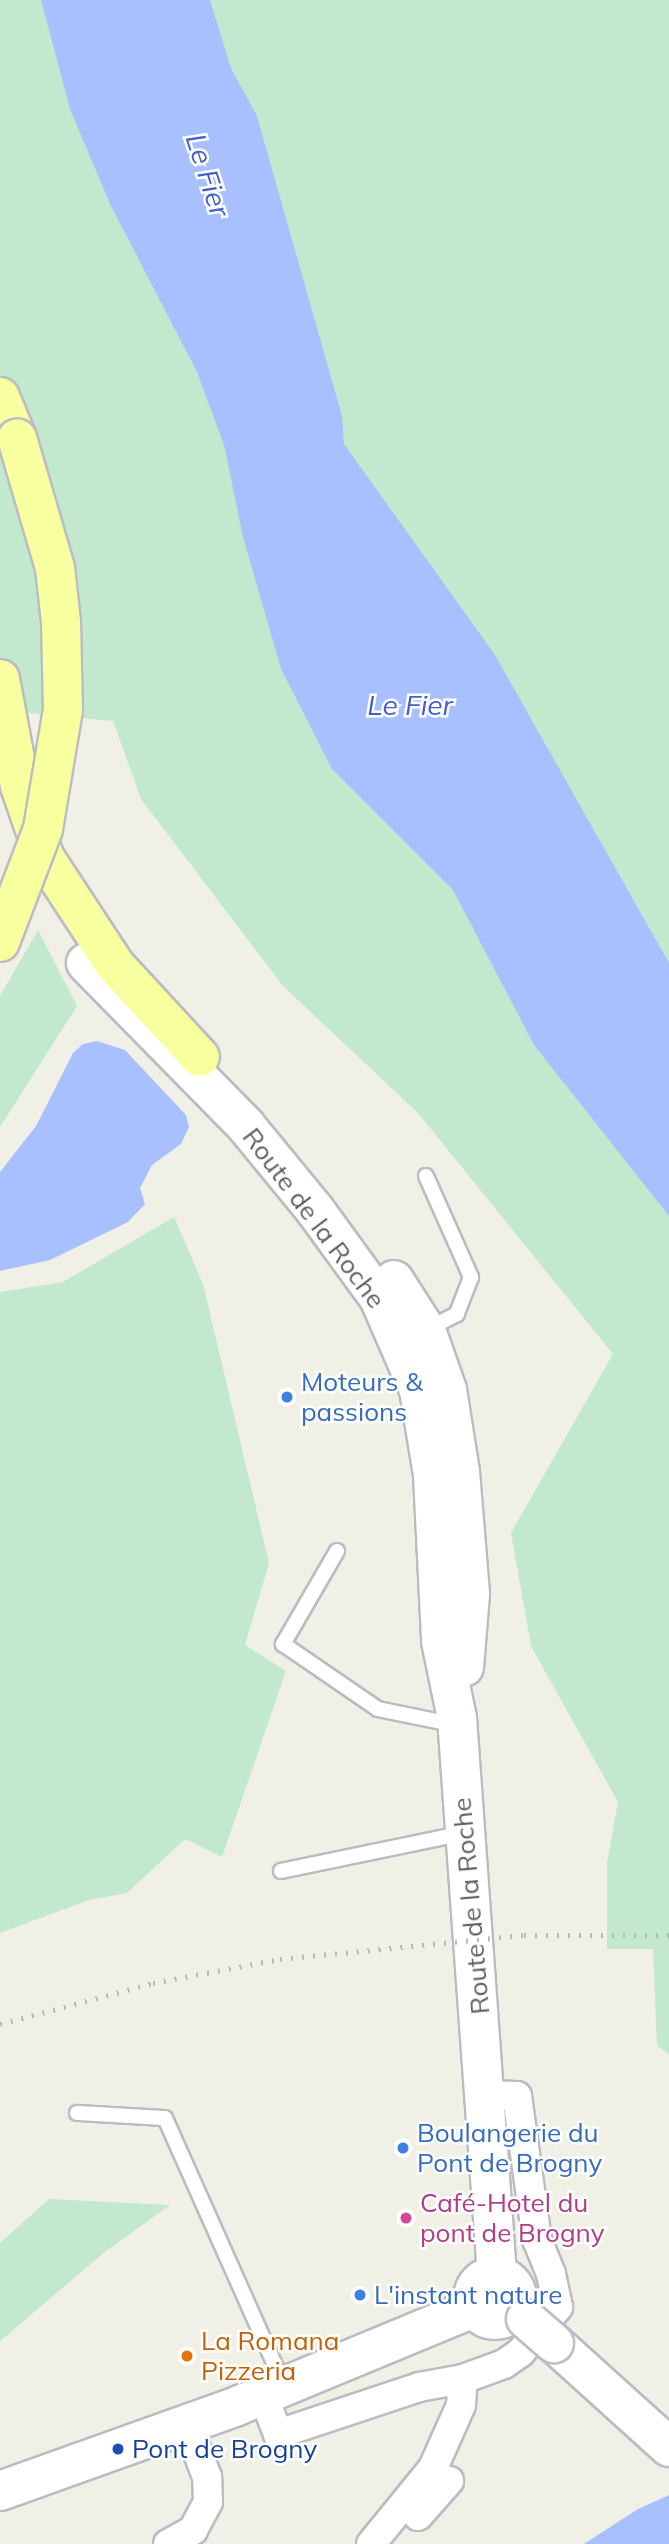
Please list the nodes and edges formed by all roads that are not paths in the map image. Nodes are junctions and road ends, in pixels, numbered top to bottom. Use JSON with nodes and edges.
{"nodes":[{"id":1,"x":0,"y":397,"type":"edge"},
{"id":2,"x":0,"y":679,"type":"edge"},
{"id":3,"x":0,"y":793,"type":"edge"},
{"id":4,"x":0,"y":942,"type":"edge"},
{"id":5,"x":86,"y":963,"type":"joint"},
{"id":6,"x":200,"y":1057,"type":"joint"},
{"id":7,"x":426,"y":1176,"type":"dead end"},
{"id":8,"x":414,"y":1336,"type":"junction"},
{"id":9,"x":337,"y":1551,"type":"dead end"},
{"id":10,"x":457,"y":1722,"type":"junction"},
{"id":11,"x":466,"y":1833,"type":"junction"},
{"id":12,"x":281,"y":1871,"type":"dead end"},
{"id":13,"x":486,"y":2095,"type":"junction"},
{"id":14,"x":77,"y":2113,"type":"dead end"},
{"id":15,"x":497,"y":2275,"type":"junction"},
{"id":16,"x":474,"y":2308,"type":"junction"},
{"id":17,"x":520,"y":2315,"type":"junction"},
{"id":18,"x":463,"y":2379,"type":"junction"},
{"id":19,"x":274,"y":2391,"type":"junction"},
{"id":20,"x":187,"y":2424,"type":"junction"},
{"id":21,"x":669,"y":2447,"type":"edge"},
{"id":22,"x":449,"y":2480,"type":"dead end"},
{"id":23,"x":0,"y":2491,"type":"edge"},
{"id":24,"x":168,"y":2544,"type":"edge"},
{"id":25,"x":371,"y":2544,"type":"edge"},
{"id":26,"x":393,"y":2544,"type":"edge"}],
"edges":[{"from":1,"to":4,"type":"highway","bridge":true},
{"from":2,"to":6,"type":"highway"},
{"from":3,"to":5,"type":"highway","name":"Route de la Roche"},
{"from":5,"to":8,"type":"main road","name":"Route de la Roche"},
{"from":6,"to":8,"type":"main road"},
{"from":7,"to":8,"type":"lane"},
{"from":8,"to":10,"type":"main road","name":"Route de la Roche"},
{"from":9,"to":10,"type":"lane"},
{"from":10,"to":11,"type":"main road","name":"Route de la Roche"},
{"from":11,"to":12,"type":"lane"},
{"from":11,"to":13,"type":"main road","name":"Route de la Roche"},
{"from":13,"to":15,"type":"main road","name":"Route de la Roche"},
{"from":13,"to":18,"type":"street"},
{"from":14,"to":19,"type":"lane"},
{"from":15,"to":16,"type":"main road"},
{"from":15,"to":17,"type":"main road"},
{"from":16,"to":17,"type":"main road"},
{"from":16,"to":19,"type":"main road"},
{"from":17,"to":21,"type":"main road","bridge":true},
{"from":18,"to":19,"type":"street"},
{"from":18,"to":25,"type":"street"},
{"from":19,"to":20,"type":"main road"},
{"from":20,"to":23,"type":"main road"},
{"from":20,"to":24,"type":"street"},
{"from":22,"to":26,"type":"street"}]}
